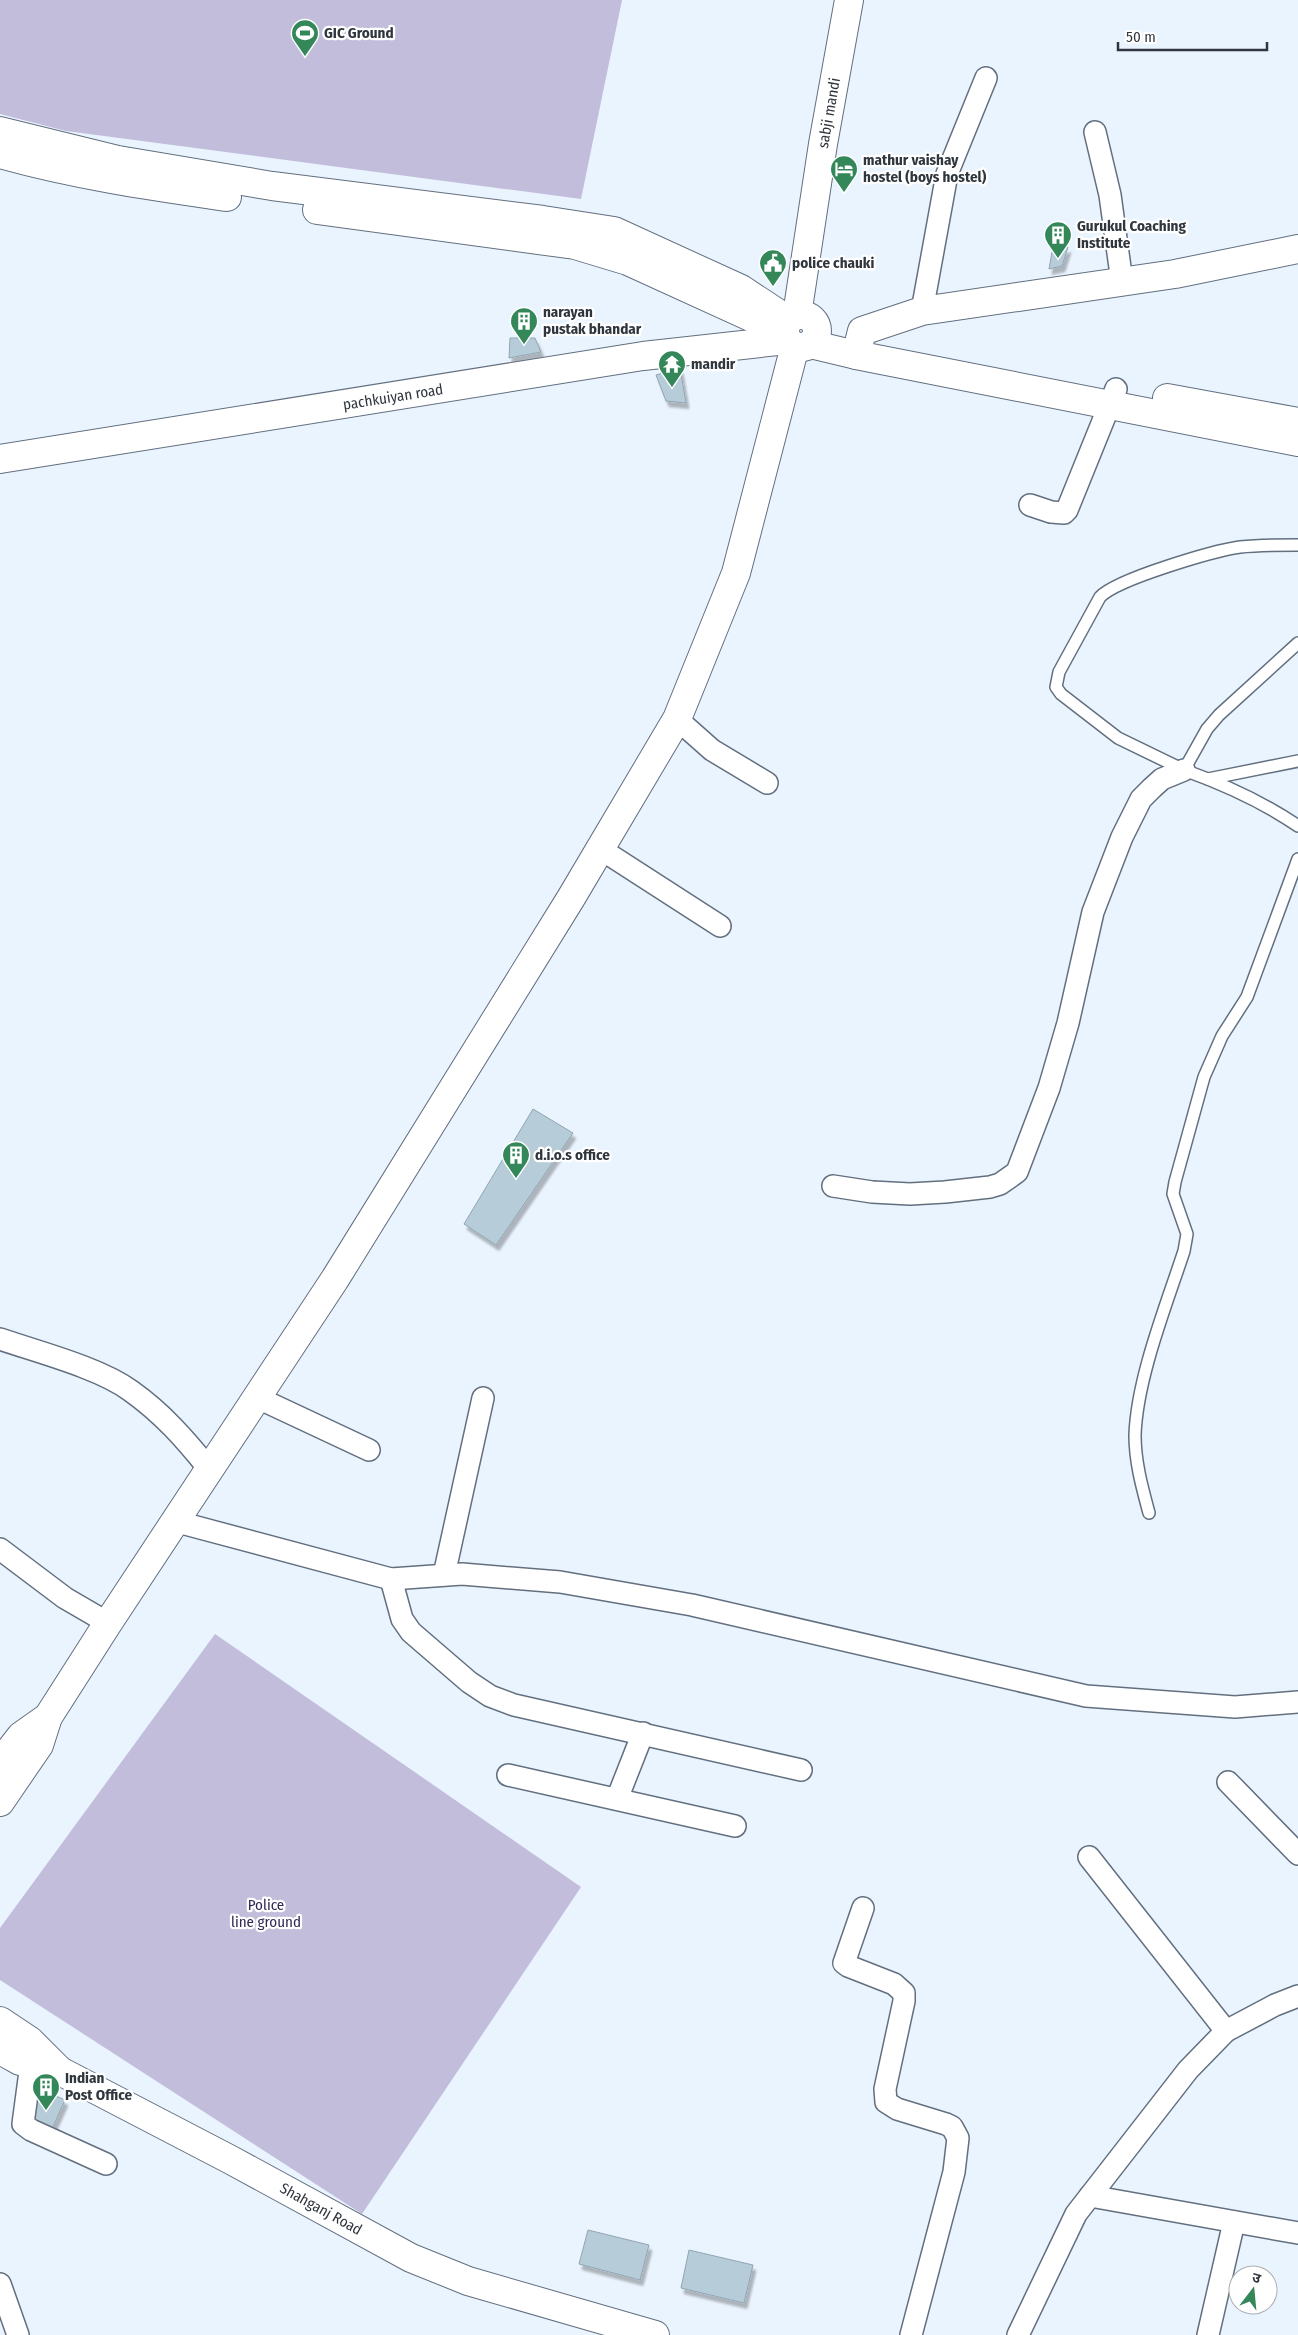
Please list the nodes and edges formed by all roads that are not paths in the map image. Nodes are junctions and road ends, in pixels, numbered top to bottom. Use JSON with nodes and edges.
{"nodes":[{"id":1,"x":849,"y":0,"type":"edge"},
{"id":2,"x":986,"y":78,"type":"dead end"},
{"id":3,"x":0,"y":131,"type":"edge"},
{"id":4,"x":1095,"y":132,"type":"dead end"},
{"id":5,"x":0,"y":154,"type":"edge"},
{"id":6,"x":84,"y":162,"type":"junction"},
{"id":7,"x":1298,"y":248,"type":"edge"},
{"id":8,"x":1122,"y":282,"type":"junction"},
{"id":9,"x":922,"y":311,"type":"junction"},
{"id":10,"x":797,"y":334,"type":"junction"},
{"id":11,"x":857,"y":348,"type":"junction"},
{"id":12,"x":1113,"y":398,"type":"junction"},
{"id":13,"x":1298,"y":422,"type":"edge"},
{"id":14,"x":1298,"y":442,"type":"edge"},
{"id":15,"x":0,"y":458,"type":"edge"},
{"id":16,"x":1030,"y":505,"type":"dead end"},
{"id":17,"x":1298,"y":546,"type":"edge"},
{"id":18,"x":1298,"y":643,"type":"edge"},
{"id":19,"x":677,"y":719,"type":"junction"},
{"id":20,"x":1298,"y":761,"type":"edge"},
{"id":21,"x":1184,"y":770,"type":"junction"},
{"id":22,"x":1208,"y":779,"type":"junction"},
{"id":23,"x":767,"y":783,"type":"dead end"},
{"id":24,"x":1298,"y":826,"type":"edge"},
{"id":25,"x":600,"y":848,"type":"junction"},
{"id":26,"x":1298,"y":859,"type":"edge"},
{"id":27,"x":720,"y":926,"type":"dead end"},
{"id":28,"x":833,"y":1186,"type":"dead end"},
{"id":29,"x":0,"y":1339,"type":"edge"},
{"id":30,"x":256,"y":1397,"type":"junction"},
{"id":31,"x":483,"y":1398,"type":"dead end"},
{"id":32,"x":369,"y":1450,"type":"dead end"},
{"id":33,"x":209,"y":1469,"type":"junction"},
{"id":34,"x":1149,"y":1513,"type":"dead end"},
{"id":35,"x":174,"y":1521,"type":"junction"},
{"id":36,"x":0,"y":1549,"type":"edge"},
{"id":37,"x":444,"y":1575,"type":"junction"},
{"id":38,"x":391,"y":1579,"type":"junction"},
{"id":39,"x":108,"y":1623,"type":"junction"},
{"id":40,"x":1298,"y":1702,"type":"edge"},
{"id":41,"x":48,"y":1717,"type":"junction"},
{"id":42,"x":643,"y":1733,"type":"junction"},
{"id":43,"x":0,"y":1763,"type":"edge"},
{"id":44,"x":801,"y":1770,"type":"dead end"},
{"id":45,"x":508,"y":1775,"type":"dead end"},
{"id":46,"x":1228,"y":1782,"type":"dead end"},
{"id":47,"x":617,"y":1799,"type":"junction"},
{"id":48,"x":0,"y":1802,"type":"edge"},
{"id":49,"x":735,"y":1826,"type":"dead end"},
{"id":50,"x":1298,"y":1854,"type":"edge"},
{"id":51,"x":1089,"y":1857,"type":"dead end"},
{"id":52,"x":863,"y":1908,"type":"dead end"},
{"id":53,"x":1298,"y":1996,"type":"edge"},
{"id":54,"x":0,"y":2021,"type":"edge"},
{"id":55,"x":1226,"y":2031,"type":"junction"},
{"id":56,"x":0,"y":2050,"type":"edge"},
{"id":57,"x":31,"y":2064,"type":"junction"},
{"id":58,"x":60,"y":2071,"type":"junction"},
{"id":59,"x":106,"y":2164,"type":"dead end"},
{"id":60,"x":1090,"y":2196,"type":"junction"},
{"id":61,"x":1234,"y":2222,"type":"junction"},
{"id":62,"x":1298,"y":2233,"type":"edge"},
{"id":63,"x":0,"y":2284,"type":"edge"},
{"id":64,"x":11,"y":2330,"type":"edge"},
{"id":65,"x":655,"y":2335,"type":"edge"},
{"id":66,"x":911,"y":2335,"type":"edge"},
{"id":67,"x":1018,"y":2335,"type":"edge"},
{"id":68,"x":1208,"y":2335,"type":"edge"}],
"edges":[{"from":1,"to":10,"type":"main road","name":"sabji mandi"},
{"from":2,"to":9,"type":"street"},
{"from":3,"to":6,"type":"main road"},
{"from":4,"to":8,"type":"street"},
{"from":5,"to":6,"type":"main road"},
{"from":6,"to":10,"type":"main road"},
{"from":7,"to":8,"type":"main road"},
{"from":8,"to":9,"type":"main road"},
{"from":9,"to":11,"type":"main road"},
{"from":10,"to":11,"type":"main road"},
{"from":10,"to":15,"type":"main road","name":"pachkuiyan road"},
{"from":10,"to":19,"type":"main road","name":"sabji mandi"},
{"from":11,"to":12,"type":"main road"},
{"from":12,"to":13,"type":"main road"},
{"from":12,"to":14,"type":"main road"},
{"from":12,"to":16,"type":"street"},
{"from":17,"to":21,"type":"lane"},
{"from":18,"to":21,"type":"lane"},
{"from":19,"to":23,"type":"street"},
{"from":19,"to":25,"type":"main road","name":"sabji mandi"},
{"from":20,"to":22,"type":"lane"},
{"from":21,"to":22,"type":"lane"},
{"from":21,"to":28,"type":"street"},
{"from":22,"to":24,"type":"lane"},
{"from":25,"to":27,"type":"street"},
{"from":25,"to":30,"type":"main road","name":"sabji mandi"},
{"from":26,"to":34,"type":"lane"},
{"from":29,"to":33,"type":"street"},
{"from":30,"to":32,"type":"street"},
{"from":30,"to":33,"type":"main road","name":"sabji mandi"},
{"from":31,"to":37,"type":"street"},
{"from":33,"to":35,"type":"main road","name":"sabji mandi"},
{"from":35,"to":38,"type":"street"},
{"from":35,"to":39,"type":"main road","name":"sabji mandi"},
{"from":36,"to":39,"type":"street"},
{"from":37,"to":38,"type":"street"},
{"from":37,"to":40,"type":"street"},
{"from":38,"to":42,"type":"street"},
{"from":39,"to":41,"type":"main road","name":"sabji mandi"},
{"from":41,"to":43,"type":"main road"},
{"from":41,"to":48,"type":"main road"},
{"from":42,"to":44,"type":"street"},
{"from":42,"to":47,"type":"street"},
{"from":45,"to":47,"type":"street"},
{"from":46,"to":50,"type":"street"},
{"from":47,"to":49,"type":"street"},
{"from":51,"to":55,"type":"street"},
{"from":52,"to":66,"type":"street"},
{"from":53,"to":55,"type":"street"},
{"from":54,"to":58,"type":"main road"},
{"from":55,"to":60,"type":"street"},
{"from":56,"to":57,"type":"main road","name":"Shahganj Road"},
{"from":57,"to":58,"type":"main road","name":"Shahganj Road"},
{"from":57,"to":59,"type":"street"},
{"from":58,"to":65,"type":"main road","name":"Shahganj Road"},
{"from":60,"to":61,"type":"street"},
{"from":60,"to":67,"type":"street"},
{"from":61,"to":62,"type":"street"},
{"from":61,"to":68,"type":"street"},
{"from":63,"to":64,"type":"street"}]}
